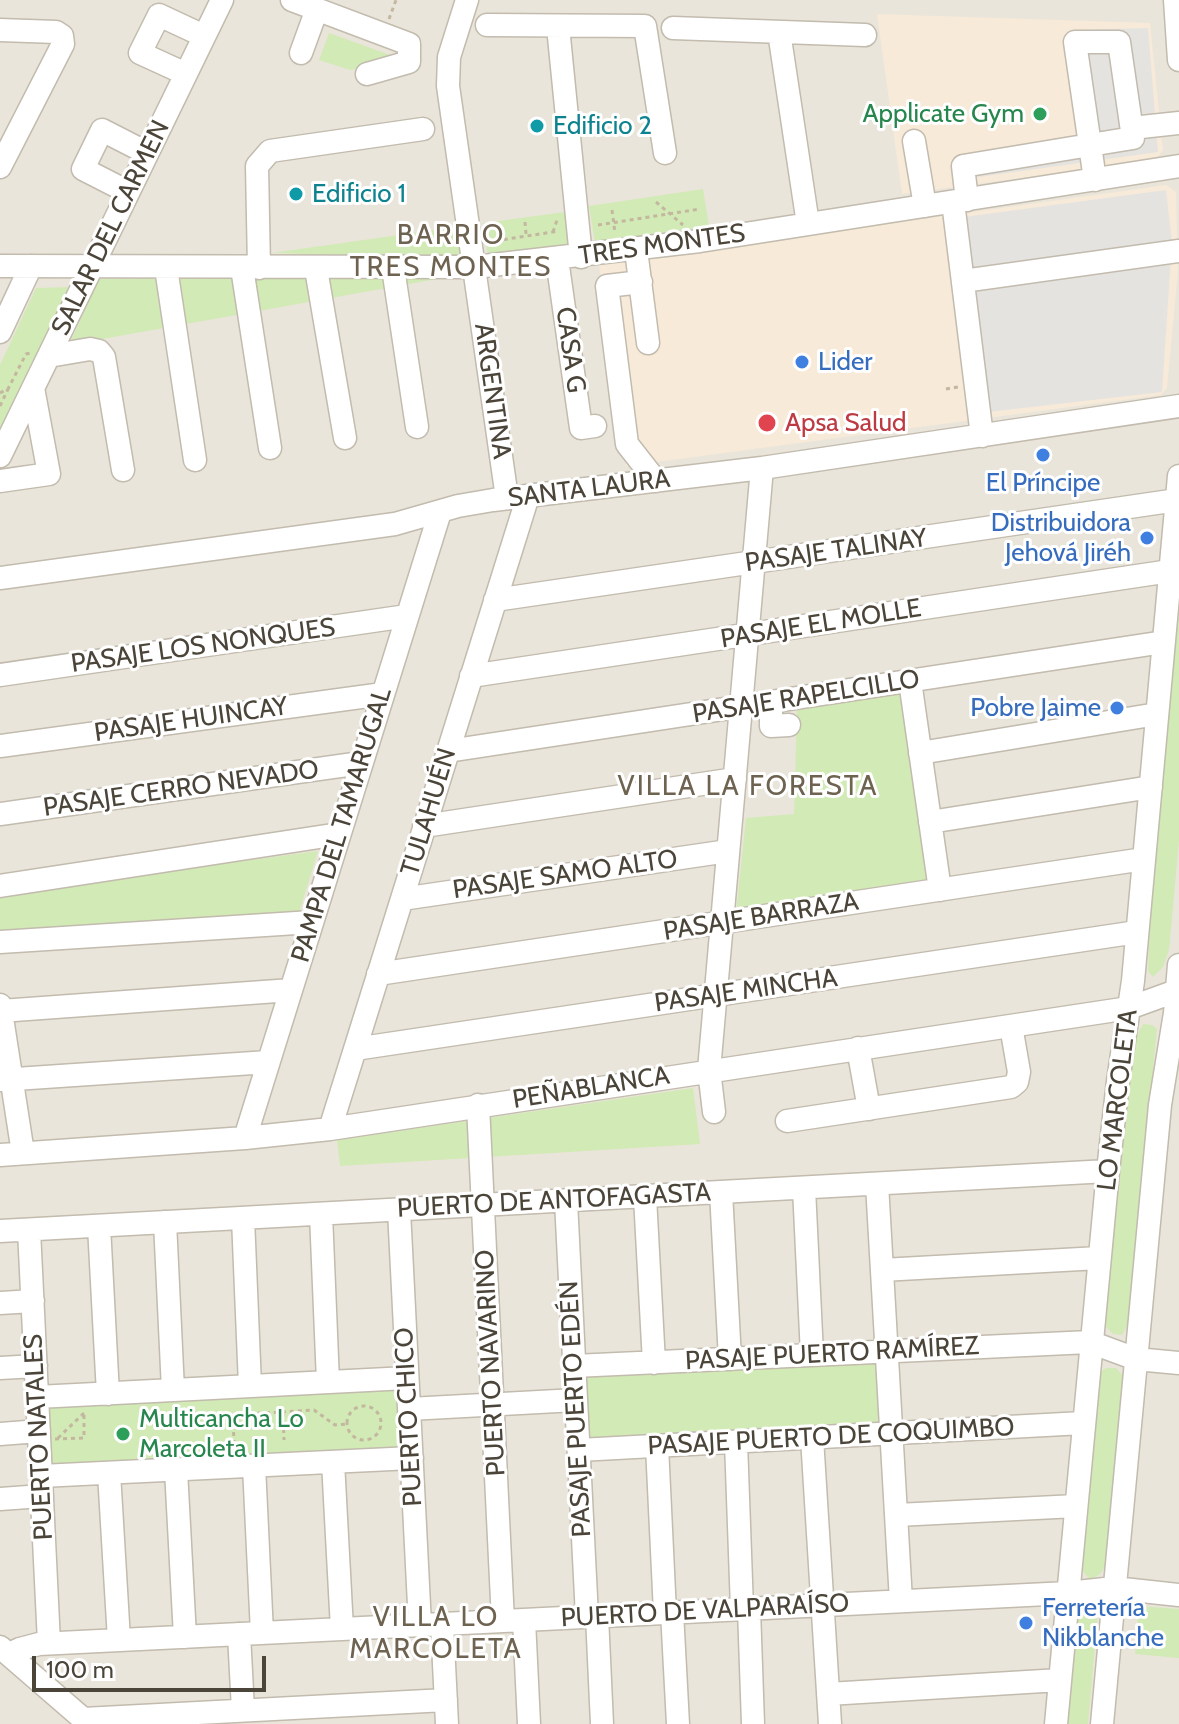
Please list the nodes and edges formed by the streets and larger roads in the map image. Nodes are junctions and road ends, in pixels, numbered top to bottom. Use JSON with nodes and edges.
{"nodes":[{"id":1,"x":222,"y":0,"type":"edge"},
{"id":2,"x":292,"y":0,"type":"edge"},
{"id":3,"x":467,"y":0,"type":"edge"},
{"id":4,"x":1175,"y":0,"type":"edge"},
{"id":5,"x":317,"y":9,"type":"junction"},
{"id":6,"x":487,"y":25,"type":"dead end"},
{"id":7,"x":558,"y":27,"type":"junction"},
{"id":8,"x":673,"y":28,"type":"dead end"},
{"id":9,"x":0,"y":30,"type":"edge"},
{"id":10,"x":779,"y":32,"type":"junction"},
{"id":11,"x":865,"y":35,"type":"dead end"},
{"id":12,"x":204,"y":36,"type":"junction"},
{"id":13,"x":301,"y":53,"type":"dead end"},
{"id":14,"x":1179,"y":60,"type":"edge"},
{"id":15,"x":186,"y":74,"type":"junction"},
{"id":16,"x":367,"y":74,"type":"dead end"},
{"id":17,"x":1179,"y":123,"type":"edge"},
{"id":18,"x":1132,"y":128,"type":"junction"},
{"id":19,"x":423,"y":129,"type":"dead end"},
{"id":20,"x":914,"y":141,"type":"dead end"},
{"id":21,"x":1090,"y":145,"type":"junction"},
{"id":22,"x":147,"y":153,"type":"junction"},
{"id":23,"x":665,"y":153,"type":"dead end"},
{"id":24,"x":1179,"y":166,"type":"edge"},
{"id":25,"x":0,"y":167,"type":"edge"},
{"id":26,"x":1095,"y":180,"type":"junction"},
{"id":27,"x":128,"y":192,"type":"junction"},
{"id":28,"x":960,"y":201,"type":"junction"},
{"id":29,"x":925,"y":206,"type":"junction"},
{"id":30,"x":808,"y":224,"type":"junction"},
{"id":31,"x":636,"y":250,"type":"junction"},
{"id":32,"x":1179,"y":251,"type":"edge"},
{"id":33,"x":581,"y":257,"type":"junction"},
{"id":34,"x":557,"y":259,"type":"junction"},
{"id":35,"x":93,"y":265,"type":"junction"},
{"id":36,"x":0,"y":266,"type":"edge"},
{"id":37,"x":31,"y":266,"type":"junction"},
{"id":38,"x":475,"y":267,"type":"junction"},
{"id":39,"x":166,"y":268,"type":"junction"},
{"id":40,"x":251,"y":268,"type":"junction"},
{"id":41,"x":393,"y":268,"type":"junction"},
{"id":42,"x":316,"y":269,"type":"junction"},
{"id":43,"x":963,"y":281,"type":"junction"},
{"id":44,"x":641,"y":282,"type":"junction"},
{"id":45,"x":0,"y":332,"type":"edge"},
{"id":46,"x":648,"y":343,"type":"dead end"},
{"id":47,"x":49,"y":356,"type":"junction"},
{"id":48,"x":33,"y":388,"type":"junction"},
{"id":49,"x":1179,"y":406,"type":"edge"},
{"id":50,"x":595,"y":426,"type":"dead end"},
{"id":51,"x":417,"y":427,"type":"dead end"},
{"id":52,"x":982,"y":436,"type":"junction"},
{"id":53,"x":345,"y":438,"type":"dead end"},
{"id":54,"x":270,"y":448,"type":"dead end"},
{"id":55,"x":0,"y":456,"type":"edge"},
{"id":56,"x":195,"y":460,"type":"dead end"},
{"id":57,"x":762,"y":468,"type":"junction"},
{"id":58,"x":123,"y":470,"type":"dead end"},
{"id":59,"x":1179,"y":476,"type":"edge"},
{"id":60,"x":0,"y":481,"type":"edge"},
{"id":61,"x":656,"y":481,"type":"junction"},
{"id":62,"x":518,"y":497,"type":"junction"},
{"id":63,"x":1177,"y":500,"type":"junction"},
{"id":64,"x":440,"y":512,"type":"junction"},
{"id":65,"x":754,"y":563,"type":"junction"},
{"id":66,"x":1170,"y":571,"type":"junction"},
{"id":67,"x":0,"y":578,"type":"edge"},
{"id":68,"x":495,"y":600,"type":"junction"},
{"id":69,"x":407,"y":616,"type":"junction"},
{"id":70,"x":748,"y":635,"type":"junction"},
{"id":71,"x":1164,"y":642,"type":"junction"},
{"id":72,"x":0,"y":675,"type":"edge"},
{"id":73,"x":471,"y":676,"type":"junction"},
{"id":74,"x":910,"y":681,"type":"junction"},
{"id":75,"x":383,"y":694,"type":"junction"},
{"id":76,"x":771,"y":702,"type":"junction"},
{"id":77,"x":741,"y":707,"type":"junction"},
{"id":78,"x":1157,"y":714,"type":"junction"},
{"id":79,"x":789,"y":725,"type":"dead end"},
{"id":80,"x":0,"y":746,"type":"edge"},
{"id":81,"x":448,"y":751,"type":"junction"},
{"id":82,"x":920,"y":753,"type":"junction"},
{"id":83,"x":361,"y":763,"type":"junction"},
{"id":84,"x":735,"y":779,"type":"junction"},
{"id":85,"x":1151,"y":787,"type":"junction"},
{"id":86,"x":0,"y":814,"type":"edge"},
{"id":87,"x":930,"y":822,"type":"junction"},
{"id":88,"x":424,"y":826,"type":"junction"},
{"id":89,"x":339,"y":834,"type":"junction"},
{"id":90,"x":728,"y":851,"type":"junction"},
{"id":91,"x":1144,"y":859,"type":"junction"},
{"id":92,"x":0,"y":886,"type":"edge"},
{"id":93,"x":940,"y":890,"type":"junction"},
{"id":94,"x":402,"y":899,"type":"junction"},
{"id":95,"x":312,"y":922,"type":"junction"},
{"id":96,"x":722,"y":923,"type":"junction"},
{"id":97,"x":1137,"y":932,"type":"junction"},
{"id":98,"x":0,"y":942,"type":"edge"},
{"id":99,"x":1179,"y":965,"type":"edge"},
{"id":100,"x":378,"y":974,"type":"junction"},
{"id":101,"x":291,"y":990,"type":"junction"},
{"id":102,"x":1178,"y":991,"type":"edge"},
{"id":103,"x":716,"y":995,"type":"junction"},
{"id":104,"x":0,"y":1005,"type":"edge"},
{"id":105,"x":1129,"y":1008,"type":"junction"},
{"id":106,"x":0,"y":1011,"type":"edge"},
{"id":107,"x":1011,"y":1026,"type":"junction"},
{"id":108,"x":858,"y":1048,"type":"junction"},
{"id":109,"x":355,"y":1049,"type":"junction"},
{"id":110,"x":268,"y":1062,"type":"junction"},
{"id":111,"x":709,"y":1070,"type":"junction"},
{"id":112,"x":1172,"y":1076,"type":"edge"},
{"id":113,"x":6,"y":1080,"type":"edge"},
{"id":114,"x":478,"y":1105,"type":"junction"},
{"id":115,"x":869,"y":1109,"type":"junction"},
{"id":116,"x":714,"y":1112,"type":"dead end"},
{"id":117,"x":787,"y":1121,"type":"dead end"},
{"id":118,"x":330,"y":1129,"type":"junction"},
{"id":119,"x":245,"y":1138,"type":"junction"},
{"id":120,"x":23,"y":1153,"type":"junction"},
{"id":121,"x":0,"y":1155,"type":"edge"},
{"id":122,"x":1108,"y":1171,"type":"junction"},
{"id":123,"x":877,"y":1184,"type":"junction"},
{"id":124,"x":804,"y":1188,"type":"junction"},
{"id":125,"x":721,"y":1192,"type":"junction"},
{"id":126,"x":645,"y":1197,"type":"junction"},
{"id":127,"x":566,"y":1201,"type":"junction"},
{"id":128,"x":483,"y":1205,"type":"junction"},
{"id":129,"x":399,"y":1210,"type":"junction"},
{"id":130,"x":321,"y":1214,"type":"junction"},
{"id":131,"x":243,"y":1218,"type":"junction"},
{"id":132,"x":165,"y":1222,"type":"junction"},
{"id":133,"x":99,"y":1226,"type":"junction"},
{"id":134,"x":29,"y":1230,"type":"junction"},
{"id":135,"x":0,"y":1231,"type":"edge"},
{"id":136,"x":1099,"y":1258,"type":"junction"},
{"id":137,"x":882,"y":1270,"type":"junction"},
{"id":138,"x":33,"y":1301,"type":"junction"},
{"id":139,"x":0,"y":1303,"type":"edge"},
{"id":140,"x":1090,"y":1342,"type":"junction"},
{"id":141,"x":887,"y":1352,"type":"junction"},
{"id":142,"x":812,"y":1355,"type":"junction"},
{"id":143,"x":730,"y":1359,"type":"junction"},
{"id":144,"x":1136,"y":1359,"type":"junction"},
{"id":145,"x":654,"y":1363,"type":"junction"},
{"id":146,"x":1179,"y":1363,"type":"edge"},
{"id":147,"x":36,"y":1366,"type":"junction"},
{"id":148,"x":574,"y":1366,"type":"junction"},
{"id":149,"x":0,"y":1368,"type":"edge"},
{"id":150,"x":407,"y":1378,"type":"junction"},
{"id":151,"x":328,"y":1382,"type":"junction"},
{"id":152,"x":250,"y":1386,"type":"junction"},
{"id":153,"x":108,"y":1394,"type":"junction"},
{"id":154,"x":37,"y":1397,"type":"junction"},
{"id":155,"x":167,"y":1398,"type":"junction"},
{"id":156,"x":576,"y":1400,"type":"junction"},
{"id":157,"x":493,"y":1405,"type":"junction"},
{"id":158,"x":409,"y":1409,"type":"junction"},
{"id":159,"x":1083,"y":1423,"type":"junction"},
{"id":160,"x":892,"y":1433,"type":"junction"},
{"id":161,"x":0,"y":1434,"type":"edge"},
{"id":162,"x":45,"y":1437,"type":"junction"},
{"id":163,"x":812,"y":1438,"type":"junction"},
{"id":164,"x":736,"y":1442,"type":"junction"},
{"id":165,"x":657,"y":1446,"type":"junction"},
{"id":166,"x":579,"y":1450,"type":"junction"},
{"id":167,"x":412,"y":1458,"type":"junction"},
{"id":168,"x":333,"y":1462,"type":"junction"},
{"id":169,"x":254,"y":1466,"type":"junction"},
{"id":170,"x":176,"y":1470,"type":"junction"},
{"id":171,"x":109,"y":1473,"type":"junction"},
{"id":172,"x":42,"y":1486,"type":"junction"},
{"id":173,"x":0,"y":1499,"type":"edge"},
{"id":174,"x":1076,"y":1506,"type":"junction"},
{"id":175,"x":897,"y":1515,"type":"junction"},
{"id":176,"x":1114,"y":1588,"type":"junction"},
{"id":177,"x":1068,"y":1593,"type":"junction"},
{"id":178,"x":1179,"y":1595,"type":"edge"},
{"id":179,"x":901,"y":1601,"type":"junction"},
{"id":180,"x":823,"y":1605,"type":"junction"},
{"id":181,"x":746,"y":1609,"type":"junction"},
{"id":182,"x":669,"y":1613,"type":"junction"},
{"id":183,"x":592,"y":1616,"type":"junction"},
{"id":184,"x":514,"y":1620,"type":"junction"},
{"id":185,"x":431,"y":1624,"type":"junction"},
{"id":186,"x":342,"y":1629,"type":"junction"},
{"id":187,"x":262,"y":1633,"type":"junction"},
{"id":188,"x":239,"y":1634,"type":"junction"},
{"id":189,"x":185,"y":1637,"type":"junction"},
{"id":190,"x":119,"y":1640,"type":"junction"},
{"id":191,"x":49,"y":1643,"type":"junction"},
{"id":192,"x":4,"y":1650,"type":"edge"},
{"id":193,"x":1060,"y":1680,"type":"junction"},
{"id":194,"x":828,"y":1694,"type":"junction"},
{"id":195,"x":446,"y":1700,"type":"junction"},
{"id":196,"x":243,"y":1710,"type":"junction"},
{"id":197,"x":371,"y":1714,"type":"edge"},
{"id":198,"x":298,"y":1716,"type":"edge"},
{"id":199,"x":86,"y":1722,"type":"edge"},
{"id":200,"x":447,"y":1724,"type":"edge"},
{"id":201,"x":529,"y":1724,"type":"edge"},
{"id":202,"x":602,"y":1724,"type":"edge"},
{"id":203,"x":678,"y":1724,"type":"edge"},
{"id":204,"x":753,"y":1724,"type":"edge"},
{"id":205,"x":830,"y":1724,"type":"edge"},
{"id":206,"x":1056,"y":1724,"type":"edge"},
{"id":207,"x":1102,"y":1724,"type":"edge"}],
"edges":[{"from":1,"to":12,"type":"street","name":"SALAR DEL CARMEN"},
{"from":2,"to":5,"type":"street"},
{"from":3,"to":38,"type":"street","name":"ARGENTINA"},
{"from":4,"to":14,"type":"street"},
{"from":5,"to":13,"type":"street"},
{"from":5,"to":16,"type":"street"},
{"from":6,"to":7,"type":"street"},
{"from":7,"to":23,"type":"street"},
{"from":7,"to":33,"type":"street"},
{"from":8,"to":10,"type":"street"},
{"from":9,"to":25,"type":"street"},
{"from":10,"to":11,"type":"street"},
{"from":10,"to":30,"type":"street"},
{"from":12,"to":15,"type":"street","name":"SALAR DEL CARMEN"},
{"from":12,"to":15,"type":"street"},
{"from":15,"to":22,"type":"street","name":"SALAR DEL CARMEN"},
{"from":17,"to":18,"type":"street"},
{"from":18,"to":21,"type":"street"},
{"from":18,"to":21,"type":"street"},
{"from":19,"to":40,"type":"street"},
{"from":20,"to":29,"type":"street"},
{"from":21,"to":26,"type":"street"},
{"from":21,"to":28,"type":"street"},
{"from":22,"to":27,"type":"street","name":"SALAR DEL CARMEN"},
{"from":22,"to":27,"type":"street"},
{"from":24,"to":26,"type":"street","name":"TRES MONTES"},
{"from":26,"to":28,"type":"street","name":"TRES MONTES"},
{"from":27,"to":35,"type":"street","name":"SALAR DEL CARMEN"},
{"from":28,"to":29,"type":"street","name":"TRES MONTES"},
{"from":28,"to":43,"type":"street"},
{"from":29,"to":30,"type":"street","name":"TRES MONTES"},
{"from":30,"to":31,"type":"street","name":"TRES MONTES"},
{"from":31,"to":33,"type":"street","name":"TRES MONTES"},
{"from":31,"to":44,"type":"street"},
{"from":32,"to":43,"type":"street"},
{"from":33,"to":34,"type":"street","name":"TRES MONTES"},
{"from":34,"to":38,"type":"street","name":"TRES MONTES"},
{"from":34,"to":50,"type":"street","name":"CASA G"},
{"from":35,"to":37,"type":"street","name":"TRES MONTES"},
{"from":35,"to":39,"type":"street","name":"TRES MONTES"},
{"from":35,"to":47,"type":"street","name":"SALAR DEL CARMEN"},
{"from":36,"to":37,"type":"street","name":"TRES MONTES"},
{"from":37,"to":45,"type":"street"},
{"from":38,"to":41,"type":"street","name":"TRES MONTES"},
{"from":38,"to":62,"type":"street","name":"ARGENTINA"},
{"from":39,"to":40,"type":"street","name":"TRES MONTES"},
{"from":39,"to":56,"type":"street"},
{"from":40,"to":42,"type":"street","name":"TRES MONTES"},
{"from":40,"to":54,"type":"street"},
{"from":41,"to":42,"type":"street","name":"TRES MONTES"},
{"from":41,"to":51,"type":"street"},
{"from":42,"to":53,"type":"street"},
{"from":43,"to":52,"type":"street"},
{"from":44,"to":46,"type":"street"},
{"from":44,"to":61,"type":"street"},
{"from":47,"to":48,"type":"street","name":"SALAR DEL CARMEN"},
{"from":47,"to":58,"type":"street"},
{"from":48,"to":55,"type":"street","name":"SALAR DEL CARMEN"},
{"from":48,"to":60,"type":"street"},
{"from":49,"to":52,"type":"street","name":"SANTA LAURA"},
{"from":52,"to":57,"type":"street","name":"SANTA LAURA"},
{"from":57,"to":61,"type":"street","name":"SANTA LAURA"},
{"from":57,"to":65,"type":"street"},
{"from":59,"to":63,"type":"street","name":"LO MARCOLETA"},
{"from":61,"to":62,"type":"street","name":"SANTA LAURA"},
{"from":62,"to":64,"type":"street","name":"SANTA LAURA"},
{"from":62,"to":68,"type":"street","name":"TULAHUÉN"},
{"from":63,"to":65,"type":"street","name":"PASAJE TALINAY"},
{"from":63,"to":66,"type":"street","name":"LO MARCOLETA"},
{"from":64,"to":67,"type":"street","name":"SANTA LAURA"},
{"from":64,"to":69,"type":"street","name":"PAMPA DEL TAMARUGAL"},
{"from":65,"to":68,"type":"street","name":"PASAJE TALINAY"},
{"from":65,"to":70,"type":"street"},
{"from":66,"to":70,"type":"street","name":"PASAJE EL MOLLE"},
{"from":66,"to":71,"type":"street","name":"LO MARCOLETA"},
{"from":68,"to":73,"type":"street","name":"TULAHUÉN"},
{"from":69,"to":72,"type":"street","name":"PASAJE LOS NONQUES"},
{"from":69,"to":75,"type":"street","name":"PAMPA DEL TAMARUGAL"},
{"from":70,"to":73,"type":"street","name":"PASAJE EL MOLLE"},
{"from":70,"to":77,"type":"street"},
{"from":71,"to":74,"type":"street","name":"PASAJE RAPELCILLO"},
{"from":71,"to":78,"type":"street","name":"LO MARCOLETA"},
{"from":73,"to":81,"type":"street","name":"TULAHUÉN"},
{"from":74,"to":76,"type":"street","name":"PASAJE RAPELCILLO"},
{"from":74,"to":82,"type":"street"},
{"from":75,"to":80,"type":"street","name":"PASAJE HUINCAY"},
{"from":75,"to":83,"type":"street","name":"PAMPA DEL TAMARUGAL"},
{"from":76,"to":77,"type":"street","name":"PASAJE RAPELCILLO"},
{"from":76,"to":79,"type":"street"},
{"from":77,"to":81,"type":"street","name":"PASAJE RAPELCILLO"},
{"from":77,"to":84,"type":"street"},
{"from":78,"to":82,"type":"street"},
{"from":78,"to":85,"type":"street","name":"LO MARCOLETA"},
{"from":81,"to":88,"type":"street","name":"TULAHUÉN"},
{"from":82,"to":87,"type":"street"},
{"from":83,"to":86,"type":"street","name":"PASAJE CERRO NEVADO"},
{"from":83,"to":89,"type":"street","name":"PAMPA DEL TAMARUGAL"},
{"from":84,"to":88,"type":"street"},
{"from":84,"to":90,"type":"street"},
{"from":85,"to":87,"type":"street"},
{"from":85,"to":91,"type":"street","name":"LO MARCOLETA"},
{"from":87,"to":93,"type":"street"},
{"from":88,"to":94,"type":"street","name":"TULAHUÉN"},
{"from":89,"to":92,"type":"street"},
{"from":89,"to":95,"type":"street","name":"PAMPA DEL TAMARUGAL"},
{"from":90,"to":94,"type":"street","name":"PASAJE SAMO ALTO"},
{"from":90,"to":96,"type":"street"},
{"from":91,"to":93,"type":"street","name":"PASAJE BARRAZA"},
{"from":91,"to":97,"type":"street","name":"LO MARCOLETA"},
{"from":93,"to":96,"type":"street","name":"PASAJE BARRAZA"},
{"from":94,"to":100,"type":"street","name":"TULAHUÉN"},
{"from":95,"to":98,"type":"street"},
{"from":95,"to":101,"type":"street","name":"PAMPA DEL TAMARUGAL"},
{"from":96,"to":100,"type":"street","name":"PASAJE BARRAZA"},
{"from":96,"to":103,"type":"street"},
{"from":97,"to":103,"type":"street","name":"PASAJE MINCHA"},
{"from":97,"to":105,"type":"street","name":"LO MARCOLETA"},
{"from":99,"to":102,"type":"street","name":"LO MARCOLETA"},
{"from":100,"to":109,"type":"street","name":"TULAHUÉN"},
{"from":101,"to":106,"type":"street"},
{"from":101,"to":110,"type":"street","name":"PAMPA DEL TAMARUGAL"},
{"from":102,"to":105,"type":"street","name":"PEÑABLANCA"},
{"from":102,"to":112,"type":"street","name":"LO MARCOLETA"},
{"from":103,"to":109,"type":"street","name":"PASAJE MINCHA"},
{"from":103,"to":111,"type":"street"},
{"from":104,"to":106,"type":"street"},
{"from":105,"to":107,"type":"street","name":"PEÑABLANCA"},
{"from":105,"to":122,"type":"street","name":"LO MARCOLETA"},
{"from":106,"to":113,"type":"street"},
{"from":107,"to":108,"type":"street","name":"PEÑABLANCA"},
{"from":107,"to":115,"type":"street"},
{"from":108,"to":111,"type":"street","name":"PEÑABLANCA"},
{"from":108,"to":115,"type":"street"},
{"from":109,"to":118,"type":"street","name":"TULAHUÉN"},
{"from":110,"to":113,"type":"street"},
{"from":110,"to":119,"type":"street","name":"PAMPA DEL TAMARUGAL"},
{"from":111,"to":114,"type":"street","name":"PEÑABLANCA"},
{"from":111,"to":116,"type":"street"},
{"from":112,"to":144,"type":"street","name":"LO MARCOLETA"},
{"from":113,"to":120,"type":"street"},
{"from":114,"to":118,"type":"street","name":"PEÑABLANCA"},
{"from":114,"to":128,"type":"street","name":"PUERTO NAVARINO"},
{"from":115,"to":117,"type":"street"},
{"from":118,"to":119,"type":"street","name":"PEÑABLANCA"},
{"from":119,"to":120,"type":"street","name":"PEÑABLANCA"},
{"from":120,"to":121,"type":"street","name":"PEÑABLANCA"},
{"from":122,"to":123,"type":"street","name":"PUERTO DE ANTOFAGASTA"},
{"from":122,"to":136,"type":"street","name":"LO MARCOLETA"},
{"from":123,"to":124,"type":"street","name":"PUERTO DE ANTOFAGASTA"},
{"from":123,"to":137,"type":"street"},
{"from":124,"to":125,"type":"street","name":"PUERTO DE ANTOFAGASTA"},
{"from":124,"to":142,"type":"street"},
{"from":125,"to":126,"type":"street","name":"PUERTO DE ANTOFAGASTA"},
{"from":125,"to":143,"type":"street"},
{"from":126,"to":127,"type":"street","name":"PUERTO DE ANTOFAGASTA"},
{"from":126,"to":145,"type":"street"},
{"from":127,"to":128,"type":"street","name":"PUERTO DE ANTOFAGASTA"},
{"from":127,"to":148,"type":"street","name":"PASAJE PUERTO EDÉN"},
{"from":128,"to":129,"type":"street","name":"PUERTO DE ANTOFAGASTA"},
{"from":128,"to":157,"type":"street","name":"PUERTO NAVARINO"},
{"from":129,"to":130,"type":"street","name":"PUERTO DE ANTOFAGASTA"},
{"from":129,"to":150,"type":"street","name":"PUERTO CHICO"},
{"from":130,"to":131,"type":"street","name":"PUERTO DE ANTOFAGASTA"},
{"from":130,"to":151,"type":"street"},
{"from":131,"to":132,"type":"street","name":"PUERTO DE ANTOFAGASTA"},
{"from":131,"to":152,"type":"street"},
{"from":132,"to":133,"type":"street","name":"PUERTO DE ANTOFAGASTA"},
{"from":132,"to":155,"type":"street"},
{"from":133,"to":134,"type":"street","name":"PUERTO DE ANTOFAGASTA"},
{"from":133,"to":153,"type":"street"},
{"from":134,"to":135,"type":"street","name":"PUERTO DE ANTOFAGASTA"},
{"from":134,"to":138,"type":"street","name":"PUERTO NATALES"},
{"from":136,"to":137,"type":"street"},
{"from":136,"to":140,"type":"street","name":"LO MARCOLETA"},
{"from":137,"to":141,"type":"street"},
{"from":138,"to":139,"type":"street"},
{"from":138,"to":147,"type":"street","name":"PUERTO NATALES"},
{"from":140,"to":141,"type":"street","name":"PASAJE PUERTO RAMÍREZ"},
{"from":140,"to":144,"type":"street"},
{"from":140,"to":159,"type":"street","name":"LO MARCOLETA"},
{"from":141,"to":142,"type":"street","name":"PASAJE PUERTO RAMÍREZ"},
{"from":141,"to":160,"type":"street"},
{"from":142,"to":143,"type":"street","name":"PASAJE PUERTO RAMÍREZ"},
{"from":143,"to":145,"type":"street","name":"PASAJE PUERTO RAMÍREZ"},
{"from":144,"to":146,"type":"street"},
{"from":144,"to":176,"type":"street","name":"LO MARCOLETA"},
{"from":145,"to":148,"type":"street","name":"PASAJE PUERTO RAMÍREZ"},
{"from":147,"to":149,"type":"street"},
{"from":147,"to":154,"type":"street","name":"PUERTO NATALES"},
{"from":148,"to":156,"type":"street","name":"PASAJE PUERTO EDÉN"},
{"from":150,"to":151,"type":"street"},
{"from":150,"to":158,"type":"street","name":"PUERTO CHICO"},
{"from":151,"to":152,"type":"street"},
{"from":152,"to":155,"type":"street"},
{"from":153,"to":154,"type":"street"},
{"from":153,"to":155,"type":"street"},
{"from":154,"to":162,"type":"street","name":"PUERTO NATALES"},
{"from":156,"to":157,"type":"street"},
{"from":156,"to":166,"type":"street","name":"PASAJE PUERTO EDÉN"},
{"from":157,"to":158,"type":"street"},
{"from":157,"to":184,"type":"street","name":"PUERTO NAVARINO"},
{"from":158,"to":167,"type":"street","name":"PUERTO CHICO"},
{"from":159,"to":160,"type":"street","name":"PASAJE PUERTO DE COQUIMBO"},
{"from":159,"to":174,"type":"street","name":"LO MARCOLETA"},
{"from":160,"to":163,"type":"street","name":"PASAJE PUERTO DE COQUIMBO"},
{"from":160,"to":175,"type":"street"},
{"from":161,"to":162,"type":"street"},
{"from":162,"to":172,"type":"street","name":"PUERTO NATALES"},
{"from":163,"to":164,"type":"street","name":"PASAJE PUERTO DE COQUIMBO"},
{"from":163,"to":180,"type":"street"},
{"from":164,"to":165,"type":"street","name":"PASAJE PUERTO DE COQUIMBO"},
{"from":164,"to":181,"type":"street"},
{"from":165,"to":166,"type":"street","name":"PASAJE PUERTO DE COQUIMBO"},
{"from":165,"to":182,"type":"street"},
{"from":166,"to":183,"type":"street","name":"PASAJE PUERTO EDÉN"},
{"from":167,"to":168,"type":"street"},
{"from":167,"to":185,"type":"street","name":"PUERTO CHICO"},
{"from":168,"to":169,"type":"street"},
{"from":168,"to":186,"type":"street"},
{"from":169,"to":170,"type":"street"},
{"from":169,"to":187,"type":"street"},
{"from":170,"to":171,"type":"street"},
{"from":170,"to":189,"type":"street"},
{"from":171,"to":172,"type":"street"},
{"from":171,"to":190,"type":"street"},
{"from":172,"to":173,"type":"street"},
{"from":172,"to":191,"type":"street","name":"PUERTO NATALES"},
{"from":174,"to":175,"type":"street"},
{"from":174,"to":177,"type":"street","name":"LO MARCOLETA"},
{"from":175,"to":179,"type":"street"},
{"from":176,"to":177,"type":"street","name":"PUERTO DE VALPARAÍSO"},
{"from":176,"to":178,"type":"street","name":"PUERTO DE VALPARAÍSO"},
{"from":176,"to":207,"type":"street","name":"LO MARCOLETA"},
{"from":177,"to":179,"type":"street","name":"PUERTO DE VALPARAÍSO"},
{"from":177,"to":193,"type":"street","name":"LO MARCOLETA"},
{"from":179,"to":180,"type":"street","name":"PUERTO DE VALPARAÍSO"},
{"from":180,"to":181,"type":"street","name":"PUERTO DE VALPARAÍSO"},
{"from":180,"to":194,"type":"street"},
{"from":181,"to":182,"type":"street","name":"PUERTO DE VALPARAÍSO"},
{"from":181,"to":204,"type":"street"},
{"from":182,"to":183,"type":"street","name":"PUERTO DE VALPARAÍSO"},
{"from":182,"to":203,"type":"street"},
{"from":183,"to":184,"type":"street","name":"PUERTO DE VALPARAÍSO"},
{"from":183,"to":202,"type":"street","name":"PASAJE PUERTO EDÉN"},
{"from":184,"to":185,"type":"street","name":"PUERTO DE VALPARAÍSO"},
{"from":184,"to":201,"type":"street","name":"PUERTO NAVARINO"},
{"from":185,"to":186,"type":"street","name":"PUERTO DE VALPARAÍSO"},
{"from":185,"to":195,"type":"street","name":"PUERTO CHICO"},
{"from":186,"to":187,"type":"street","name":"PUERTO DE VALPARAÍSO"},
{"from":187,"to":188,"type":"street","name":"PUERTO DE VALPARAÍSO"},
{"from":188,"to":189,"type":"street","name":"PUERTO DE VALPARAÍSO"},
{"from":188,"to":196,"type":"street"},
{"from":189,"to":190,"type":"street","name":"PUERTO DE VALPARAÍSO"},
{"from":190,"to":191,"type":"street","name":"PUERTO DE VALPARAÍSO"},
{"from":191,"to":192,"type":"street","name":"PUERTO DE VALPARAÍSO"},
{"from":192,"to":199,"type":"street"},
{"from":193,"to":194,"type":"street"},
{"from":193,"to":206,"type":"street","name":"LO MARCOLETA"},
{"from":194,"to":205,"type":"street"},
{"from":195,"to":197,"type":"street"},
{"from":195,"to":200,"type":"street","name":"PUERTO CHICO"},
{"from":196,"to":198,"type":"street"},
{"from":196,"to":199,"type":"street"},
{"from":197,"to":198,"type":"street"}]}
